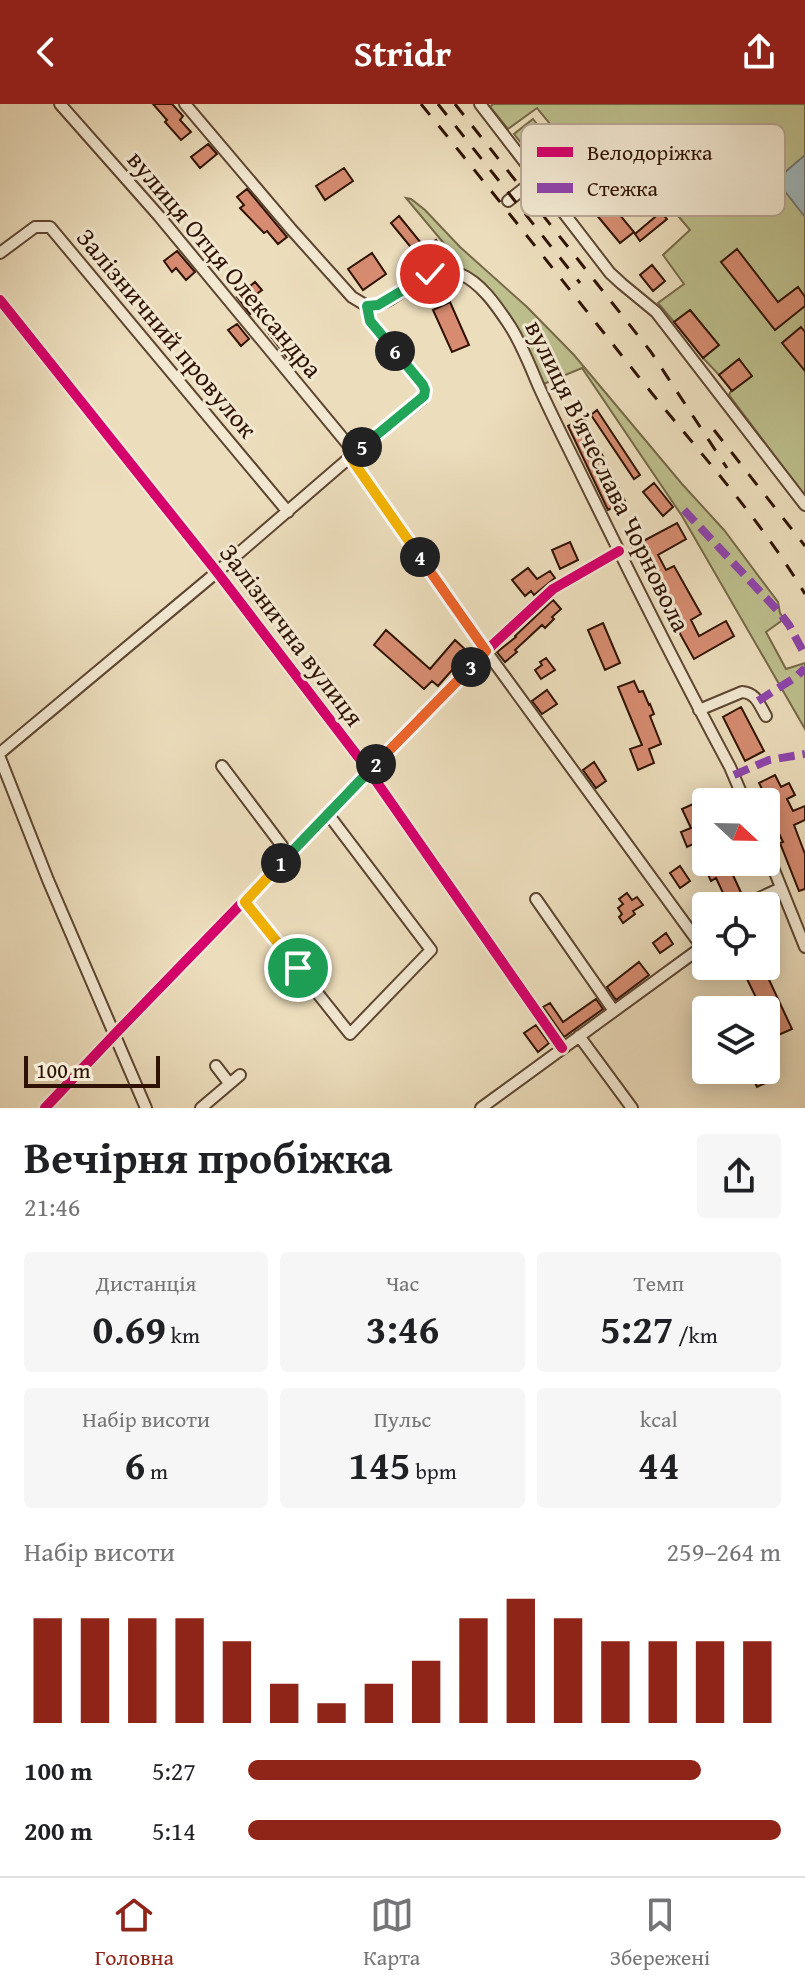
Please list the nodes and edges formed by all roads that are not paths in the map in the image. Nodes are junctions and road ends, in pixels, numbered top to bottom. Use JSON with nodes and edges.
{"nodes":[{"id":1,"x":60,"y":104,"type":"edge"},
{"id":2,"x":187,"y":104,"type":"edge"},
{"id":3,"x":480,"y":104,"type":"edge"},
{"id":4,"x":521,"y":157,"type":"edge"},
{"id":5,"x":521,"y":191,"type":"edge"},
{"id":6,"x":508,"y":201,"type":"dead end"},
{"id":7,"x":566,"y":216,"type":"edge"},
{"id":8,"x":0,"y":253,"type":"edge"},
{"id":9,"x":0,"y":300,"type":"edge"},
{"id":10,"x":367,"y":306,"type":"junction"},
{"id":11,"x":352,"y":455,"type":"junction"},
{"id":12,"x":805,"y":505,"type":"edge"},
{"id":13,"x":288,"y":512,"type":"junction"},
{"id":14,"x":619,"y":551,"type":"junction"},
{"id":15,"x":217,"y":572,"type":"junction"},
{"id":16,"x":486,"y":651,"type":"junction"},
{"id":17,"x":699,"y":710,"type":"junction"},
{"id":18,"x":766,"y":716,"type":"dead end"},
{"id":19,"x":0,"y":756,"type":"edge"},
{"id":20,"x":222,"y":766,"type":"dead end"},
{"id":21,"x":369,"y":771,"type":"junction"},
{"id":22,"x":739,"y":788,"type":"edge"},
{"id":23,"x":328,"y":814,"type":"junction"},
{"id":24,"x":289,"y":855,"type":"junction"},
{"id":25,"x":776,"y":876,"type":"edge"},
{"id":26,"x":781,"y":888,"type":"junction"},
{"id":27,"x":772,"y":892,"type":"edge"},
{"id":28,"x":536,"y":899,"type":"dead end"},
{"id":29,"x":245,"y":902,"type":"junction"},
{"id":30,"x":692,"y":930,"type":"edge"},
{"id":31,"x":805,"y":947,"type":"edge"},
{"id":32,"x":692,"y":955,"type":"edge"},
{"id":33,"x":614,"y":1011,"type":"junction"},
{"id":34,"x":115,"y":1034,"type":"junction"},
{"id":35,"x":579,"y":1036,"type":"junction"},
{"id":36,"x":562,"y":1048,"type":"junction"},
{"id":37,"x":216,"y":1066,"type":"dead end"},
{"id":38,"x":240,"y":1075,"type":"dead end"},
{"id":39,"x":229,"y":1083,"type":"junction"},
{"id":40,"x":45,"y":1108,"type":"edge"},
{"id":41,"x":146,"y":1108,"type":"edge"},
{"id":42,"x":201,"y":1108,"type":"edge"},
{"id":43,"x":481,"y":1108,"type":"edge"},
{"id":44,"x":632,"y":1108,"type":"edge"}],
"edges":[{"from":1,"to":11,"type":"street","name":"вулиця Отця Олександра"},
{"from":2,"to":10,"type":"street"},
{"from":3,"to":4,"type":"street"},
{"from":5,"to":6,"type":"street"},
{"from":7,"to":12,"type":"street"},
{"from":8,"to":13,"type":"street","name":"Залізничний провулок"},
{"from":9,"to":15,"type":"street","name":"Залізнична вулиця"},
{"from":10,"to":11,"type":"street"},
{"from":10,"to":14,"type":"street","name":"вулиця Вʼячеслава Чорновола"},
{"from":11,"to":13,"type":"street"},
{"from":11,"to":16,"type":"street","name":"вулиця Отця Олександра"},
{"from":13,"to":15,"type":"street"},
{"from":14,"to":16,"type":"street"},
{"from":14,"to":17,"type":"street","name":"вулиця Вʼячеслава Чорновола"},
{"from":15,"to":19,"type":"street"},
{"from":15,"to":21,"type":"street","name":"Залізнична вулиця"},
{"from":16,"to":21,"type":"street"},
{"from":16,"to":30,"type":"street","name":"вулиця Отця Олександра"},
{"from":17,"to":18,"type":"street"},
{"from":17,"to":22,"type":"street","name":"вулиця Вʼячеслава Чорновола"},
{"from":19,"to":34,"type":"street"},
{"from":20,"to":24,"type":"street"},
{"from":21,"to":23,"type":"street"},
{"from":21,"to":36,"type":"street","name":"Залізнична вулиця"},
{"from":23,"to":24,"type":"street"},
{"from":23,"to":29,"type":"street"},
{"from":24,"to":29,"type":"street"},
{"from":25,"to":26,"type":"street"},
{"from":26,"to":27,"type":"street"},
{"from":26,"to":31,"type":"street"},
{"from":28,"to":33,"type":"street"},
{"from":29,"to":34,"type":"street"},
{"from":32,"to":33,"type":"street"},
{"from":33,"to":35,"type":"street"},
{"from":34,"to":40,"type":"street"},
{"from":34,"to":41,"type":"street"},
{"from":35,"to":36,"type":"street"},
{"from":35,"to":44,"type":"street"},
{"from":36,"to":43,"type":"street"},
{"from":37,"to":39,"type":"street"},
{"from":38,"to":39,"type":"street"},
{"from":39,"to":42,"type":"street"}]}
